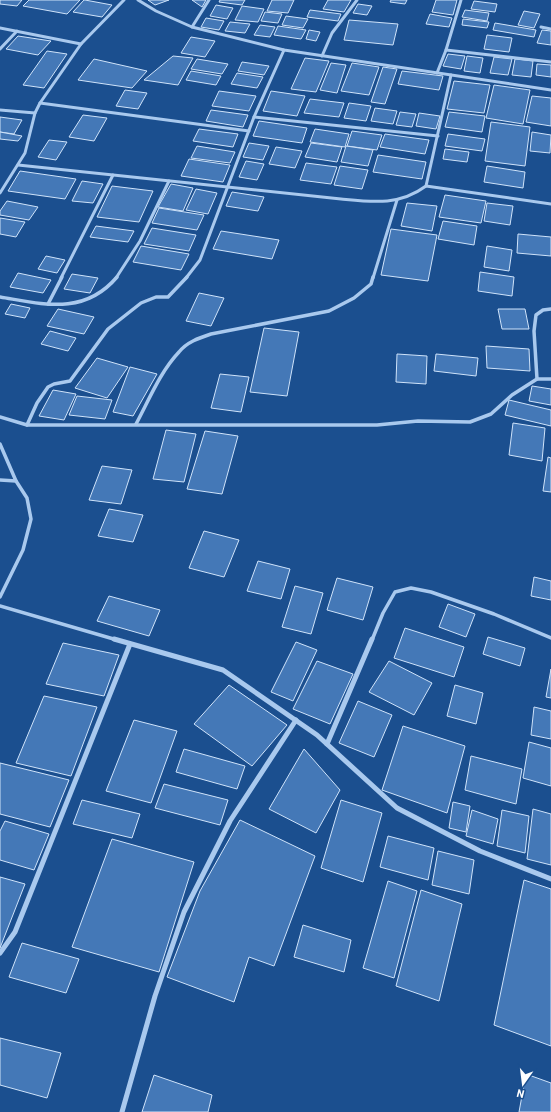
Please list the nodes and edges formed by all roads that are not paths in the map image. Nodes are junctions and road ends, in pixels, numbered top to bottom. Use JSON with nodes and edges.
{"nodes":[{"id":1,"x":124,"y":0,"type":"edge"},
{"id":2,"x":138,"y":0,"type":"edge"},
{"id":3,"x":209,"y":0,"type":"edge"},
{"id":4,"x":357,"y":0,"type":"edge"},
{"id":5,"x":461,"y":0,"type":"edge"},
{"id":6,"x":192,"y":27,"type":"junction"},
{"id":7,"x":541,"y":27,"type":"dead end"},
{"id":8,"x":0,"y":28,"type":"edge"},
{"id":9,"x":551,"y":29,"type":"edge"},
{"id":10,"x":17,"y":31,"type":"junction"},
{"id":11,"x":81,"y":44,"type":"junction"},
{"id":12,"x":0,"y":49,"type":"edge"},
{"id":13,"x":284,"y":50,"type":"junction"},
{"id":14,"x":446,"y":50,"type":"junction"},
{"id":15,"x":322,"y":56,"type":"junction"},
{"id":16,"x":551,"y":62,"type":"edge"},
{"id":17,"x":437,"y":73,"type":"junction"},
{"id":18,"x":451,"y":75,"type":"junction"},
{"id":19,"x":551,"y":90,"type":"edge"},
{"id":20,"x":40,"y":103,"type":"junction"},
{"id":21,"x":0,"y":110,"type":"edge"},
{"id":22,"x":35,"y":113,"type":"junction"},
{"id":23,"x":254,"y":117,"type":"junction"},
{"id":24,"x":249,"y":131,"type":"junction"},
{"id":25,"x":438,"y":136,"type":"junction"},
{"id":26,"x":18,"y":165,"type":"junction"},
{"id":27,"x":113,"y":175,"type":"junction"},
{"id":28,"x":169,"y":181,"type":"junction"},
{"id":29,"x":426,"y":186,"type":"junction"},
{"id":30,"x":227,"y":187,"type":"junction"},
{"id":31,"x":0,"y":193,"type":"edge"},
{"id":32,"x":397,"y":200,"type":"junction"},
{"id":33,"x":551,"y":204,"type":"edge"},
{"id":34,"x":0,"y":297,"type":"edge"},
{"id":35,"x":48,"y":304,"type":"junction"},
{"id":36,"x":551,"y":309,"type":"edge"},
{"id":37,"x":551,"y":379,"type":"edge"},
{"id":38,"x":537,"y":380,"type":"junction"},
{"id":39,"x":0,"y":417,"type":"edge"},
{"id":40,"x":136,"y":424,"type":"junction"},
{"id":41,"x":27,"y":426,"type":"junction"},
{"id":42,"x":0,"y":444,"type":"edge"},
{"id":43,"x":0,"y":480,"type":"edge"},
{"id":44,"x":16,"y":481,"type":"junction"},
{"id":45,"x":0,"y":597,"type":"edge"},
{"id":46,"x":0,"y":606,"type":"edge"},
{"id":47,"x":551,"y":638,"type":"edge"},
{"id":48,"x":130,"y":644,"type":"junction"},
{"id":49,"x":296,"y":720,"type":"junction"},
{"id":50,"x":327,"y":744,"type":"junction"},
{"id":51,"x":551,"y":879,"type":"edge"},
{"id":52,"x":0,"y":954,"type":"edge"},
{"id":53,"x":122,"y":1112,"type":"edge"}],
"edges":[{"from":1,"to":11,"type":"street"},
{"from":2,"to":6,"type":"street"},
{"from":3,"to":6,"type":"street"},
{"from":4,"to":15,"type":"street"},
{"from":5,"to":14,"type":"street"},
{"from":6,"to":13,"type":"street"},
{"from":7,"to":9,"type":"street"},
{"from":8,"to":10,"type":"street"},
{"from":10,"to":11,"type":"street"},
{"from":10,"to":12,"type":"street"},
{"from":11,"to":20,"type":"street"},
{"from":13,"to":15,"type":"street"},
{"from":13,"to":23,"type":"street"},
{"from":14,"to":16,"type":"street"},
{"from":14,"to":17,"type":"street"},
{"from":15,"to":17,"type":"street"},
{"from":17,"to":18,"type":"street"},
{"from":18,"to":19,"type":"street"},
{"from":18,"to":25,"type":"street"},
{"from":20,"to":22,"type":"street"},
{"from":20,"to":24,"type":"street"},
{"from":21,"to":22,"type":"street"},
{"from":22,"to":26,"type":"street"},
{"from":23,"to":24,"type":"street"},
{"from":23,"to":25,"type":"street"},
{"from":24,"to":30,"type":"street"},
{"from":25,"to":29,"type":"street"},
{"from":26,"to":27,"type":"street"},
{"from":26,"to":31,"type":"street"},
{"from":27,"to":28,"type":"street"},
{"from":27,"to":35,"type":"street"},
{"from":28,"to":30,"type":"street"},
{"from":28,"to":35,"type":"street"},
{"from":29,"to":32,"type":"street"},
{"from":29,"to":33,"type":"street"},
{"from":30,"to":32,"type":"street"},
{"from":30,"to":41,"type":"street"},
{"from":32,"to":40,"type":"street"},
{"from":34,"to":35,"type":"street"},
{"from":36,"to":38,"type":"street"},
{"from":37,"to":38,"type":"street"},
{"from":38,"to":40,"type":"street"},
{"from":39,"to":41,"type":"street"},
{"from":40,"to":41,"type":"street"},
{"from":42,"to":44,"type":"street"},
{"from":43,"to":44,"type":"street"},
{"from":44,"to":45,"type":"street"},
{"from":46,"to":48,"type":"street"},
{"from":47,"to":50,"type":"street"},
{"from":48,"to":49,"type":"street"},
{"from":48,"to":52,"type":"street"},
{"from":49,"to":50,"type":"street"},
{"from":49,"to":53,"type":"street"},
{"from":50,"to":51,"type":"street"}]}
